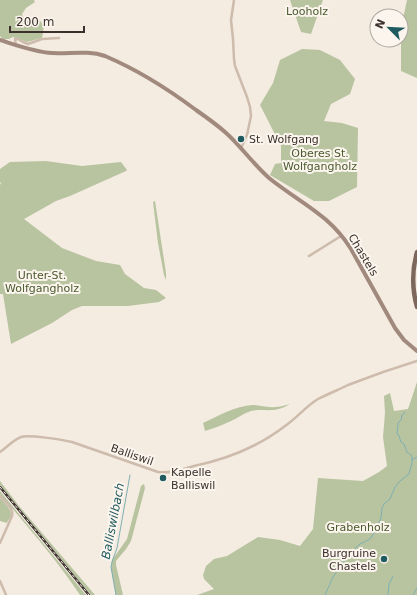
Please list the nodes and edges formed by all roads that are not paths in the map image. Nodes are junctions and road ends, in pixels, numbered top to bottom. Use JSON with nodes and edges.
{"nodes":[{"id":1,"x":234,"y":0,"type":"edge"},
{"id":2,"x":59,"y":38,"type":"dead end"},
{"id":3,"x":15,"y":39,"type":"junction"},
{"id":4,"x":0,"y":40,"type":"edge"},
{"id":5,"x":9,"y":43,"type":"junction"},
{"id":6,"x":16,"y":45,"type":"junction"},
{"id":7,"x":253,"y":112,"type":"dead end"},
{"id":8,"x":251,"y":116,"type":"junction"},
{"id":9,"x":241,"y":148,"type":"junction"},
{"id":10,"x":342,"y":236,"type":"junction"},
{"id":11,"x":417,"y":252,"type":"edge"},
{"id":12,"x":309,"y":256,"type":"dead end"},
{"id":13,"x":417,"y":307,"type":"edge"},
{"id":14,"x":417,"y":351,"type":"edge"},
{"id":15,"x":417,"y":360,"type":"edge"},
{"id":16,"x":0,"y":452,"type":"edge"},
{"id":17,"x":0,"y":496,"type":"edge"},
{"id":18,"x":0,"y":543,"type":"edge"},
{"id":19,"x":0,"y":581,"type":"edge"},
{"id":20,"x":6,"y":595,"type":"edge"}],
"edges":[{"from":1,"to":8,"type":"street"},
{"from":2,"to":3,"type":"street"},
{"from":3,"to":5,"type":"street"},
{"from":3,"to":6,"type":"street"},
{"from":4,"to":5,"type":"main road"},
{"from":5,"to":6,"type":"main road"},
{"from":6,"to":9,"type":"main road"},
{"from":7,"to":8,"type":"street"},
{"from":8,"to":9,"type":"street"},
{"from":9,"to":10,"type":"main road","name":"Chastels"},
{"from":10,"to":12,"type":"street"},
{"from":10,"to":14,"type":"main road","name":"Chastels"},
{"from":11,"to":13,"type":"main road"},
{"from":15,"to":16,"type":"street","name":"Balliswil"},
{"from":17,"to":18,"type":"street"},
{"from":19,"to":20,"type":"street"}]}
